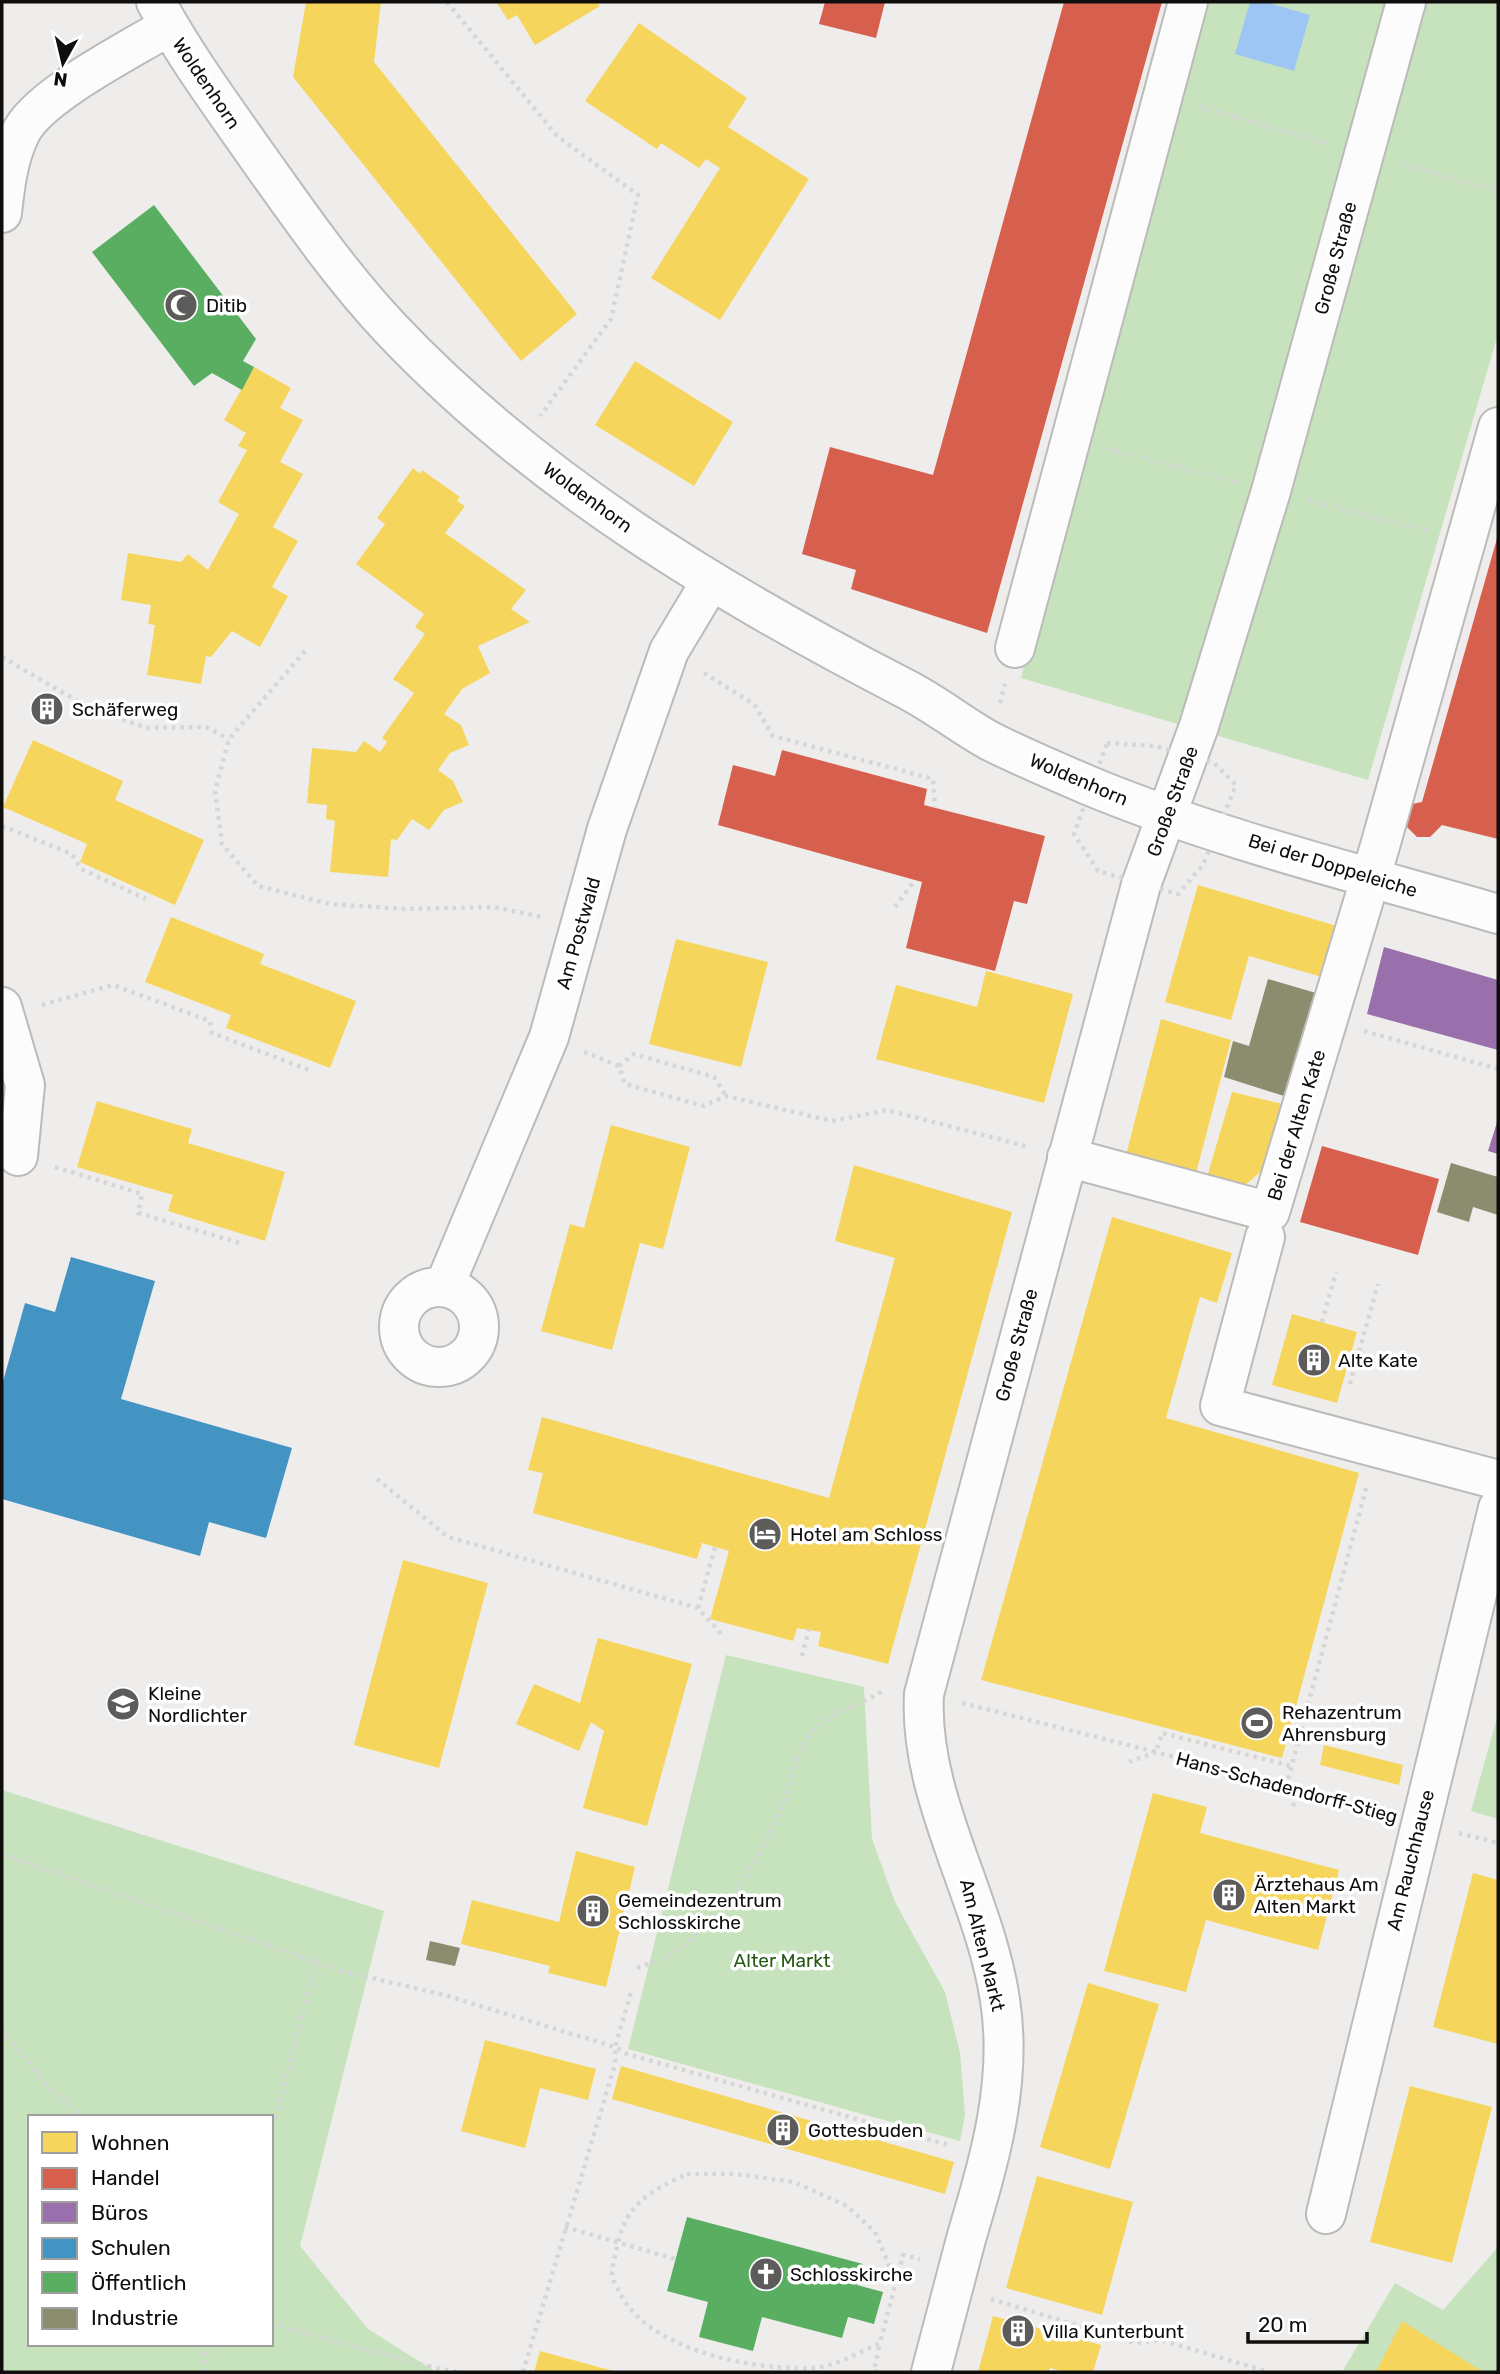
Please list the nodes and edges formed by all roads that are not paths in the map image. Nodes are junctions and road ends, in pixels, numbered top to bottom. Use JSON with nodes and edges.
{"nodes":[{"id":1,"x":1188,"y":2,"type":"edge"},
{"id":2,"x":1406,"y":2,"type":"edge"},
{"id":3,"x":163,"y":14,"type":"edge"},
{"id":4,"x":2,"y":213,"type":"edge"},
{"id":5,"x":1498,"y":426,"type":"edge"},
{"id":6,"x":711,"y":581,"type":"junction"},
{"id":7,"x":1015,"y":648,"type":"road end"},
{"id":8,"x":1168,"y":815,"type":"junction"},
{"id":9,"x":1370,"y":877,"type":"junction"},
{"id":10,"x":1498,"y":914,"type":"edge"},
{"id":11,"x":3,"y":1012,"type":"edge"},
{"id":12,"x":19,"y":1156,"type":"road end"},
{"id":13,"x":1067,"y":1157,"type":"junction"},
{"id":14,"x":1265,"y":1237,"type":"dead end"},
{"id":15,"x":444,"y":1287,"type":"dead end"},
{"id":16,"x":1498,"y":1480,"type":"edge"},
{"id":17,"x":1498,"y":1508,"type":"edge"},
{"id":18,"x":947,"y":1602,"type":"joint"},
{"id":19,"x":1326,"y":2214,"type":"dead end"},
{"id":20,"x":931,"y":2372,"type":"edge"}],
"edges":[{"from":1,"to":7,"type":"street"},
{"from":2,"to":8,"type":"street","name":"Große Straße"},
{"from":3,"to":4,"type":"street"},
{"from":3,"to":6,"type":"street","name":"Woldenhorn"},
{"from":5,"to":9,"type":"street"},
{"from":6,"to":8,"type":"street","name":"Woldenhorn"},
{"from":6,"to":15,"type":"street","name":"Am Postwald"},
{"from":8,"to":9,"type":"street","name":"Bei der Doppeleiche"},
{"from":8,"to":13,"type":"street","name":"Große Straße"},
{"from":9,"to":10,"type":"street","name":"Bei der Doppeleiche"},
{"from":9,"to":13,"type":"street","name":"Bei der Alten Kate"},
{"from":11,"to":12,"type":"street"},
{"from":13,"to":18,"type":"street","name":"Große Straße"},
{"from":14,"to":16,"type":"street"},
{"from":17,"to":19,"type":"street","name":"Am Rauchhause"},
{"from":18,"to":20,"type":"street","name":"Am Alten Markt"}]}
